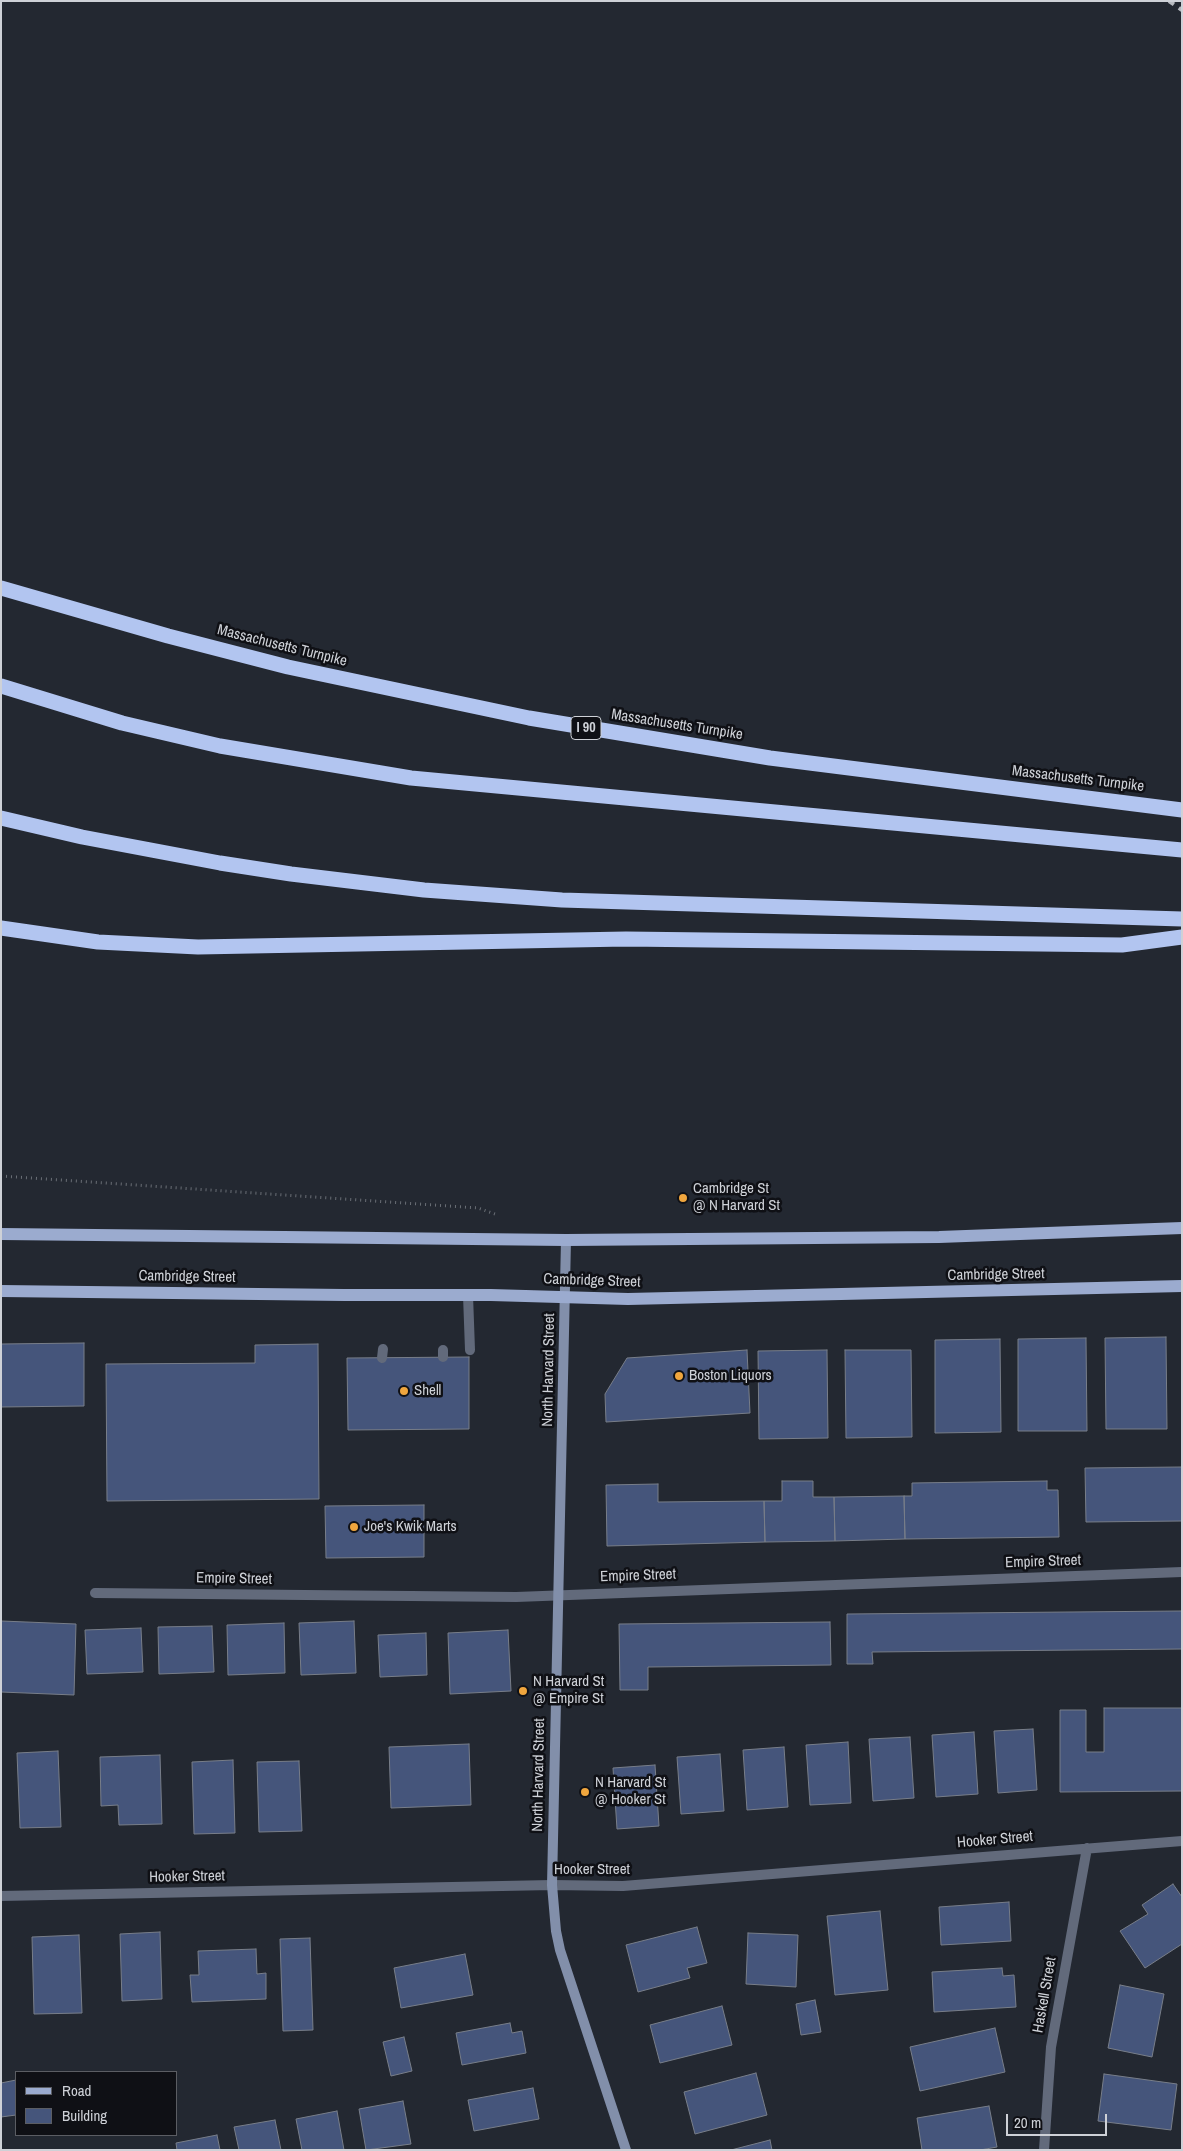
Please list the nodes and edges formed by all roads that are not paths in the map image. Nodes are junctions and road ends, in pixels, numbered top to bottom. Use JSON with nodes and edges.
{"nodes":[{"id":1,"x":1,"y":588,"type":"edge"},
{"id":2,"x":1,"y":686,"type":"edge"},
{"id":3,"x":1182,"y":810,"type":"edge"},
{"id":4,"x":1,"y":818,"type":"edge"},
{"id":5,"x":1182,"y":850,"type":"edge"},
{"id":6,"x":1182,"y":920,"type":"edge"},
{"id":7,"x":1,"y":928,"type":"edge"},
{"id":8,"x":1182,"y":937,"type":"edge"},
{"id":9,"x":1182,"y":1228,"type":"edge"},
{"id":10,"x":1,"y":1234,"type":"edge"},
{"id":11,"x":566,"y":1240,"type":"junction"},
{"id":12,"x":1182,"y":1286,"type":"edge"},
{"id":13,"x":1,"y":1291,"type":"edge"},
{"id":14,"x":468,"y":1294,"type":"junction"},
{"id":15,"x":565,"y":1297,"type":"junction"},
{"id":16,"x":470,"y":1350,"type":"dead end"},
{"id":17,"x":1182,"y":1572,"type":"edge"},
{"id":18,"x":95,"y":1592,"type":"dead end"},
{"id":19,"x":559,"y":1594,"type":"junction"},
{"id":20,"x":1182,"y":1842,"type":"edge"},
{"id":21,"x":1087,"y":1848,"type":"junction"},
{"id":22,"x":552,"y":1885,"type":"junction"},
{"id":23,"x":1,"y":1896,"type":"edge"},
{"id":24,"x":626,"y":2150,"type":"edge"},
{"id":25,"x":1044,"y":2150,"type":"edge"}],
"edges":[{"from":1,"to":3,"type":"highway","name":"Massachusetts Turnpike","number":"I 90"},
{"from":2,"to":5,"type":"highway"},
{"from":4,"to":6,"type":"highway"},
{"from":7,"to":8,"type":"highway"},
{"from":9,"to":11,"type":"main road"},
{"from":10,"to":11,"type":"main road"},
{"from":11,"to":15,"type":"main road","name":"North Harvard Street"},
{"from":12,"to":15,"type":"main road","name":"Cambridge Street"},
{"from":13,"to":14,"type":"main road","name":"Cambridge Street"},
{"from":14,"to":15,"type":"main road","name":"Cambridge Street"},
{"from":14,"to":16,"type":"street"},
{"from":15,"to":19,"type":"main road","name":"North Harvard Street"},
{"from":17,"to":19,"type":"street","name":"Empire Street"},
{"from":18,"to":19,"type":"street","name":"Empire Street"},
{"from":19,"to":22,"type":"main road","name":"North Harvard Street"},
{"from":20,"to":21,"type":"street","name":"Hooker Street"},
{"from":21,"to":22,"type":"street","name":"Hooker Street"},
{"from":21,"to":25,"type":"street","name":"Haskell Street"},
{"from":22,"to":23,"type":"street","name":"Hooker Street"},
{"from":22,"to":24,"type":"main road","name":"North Harvard Street"}]}
